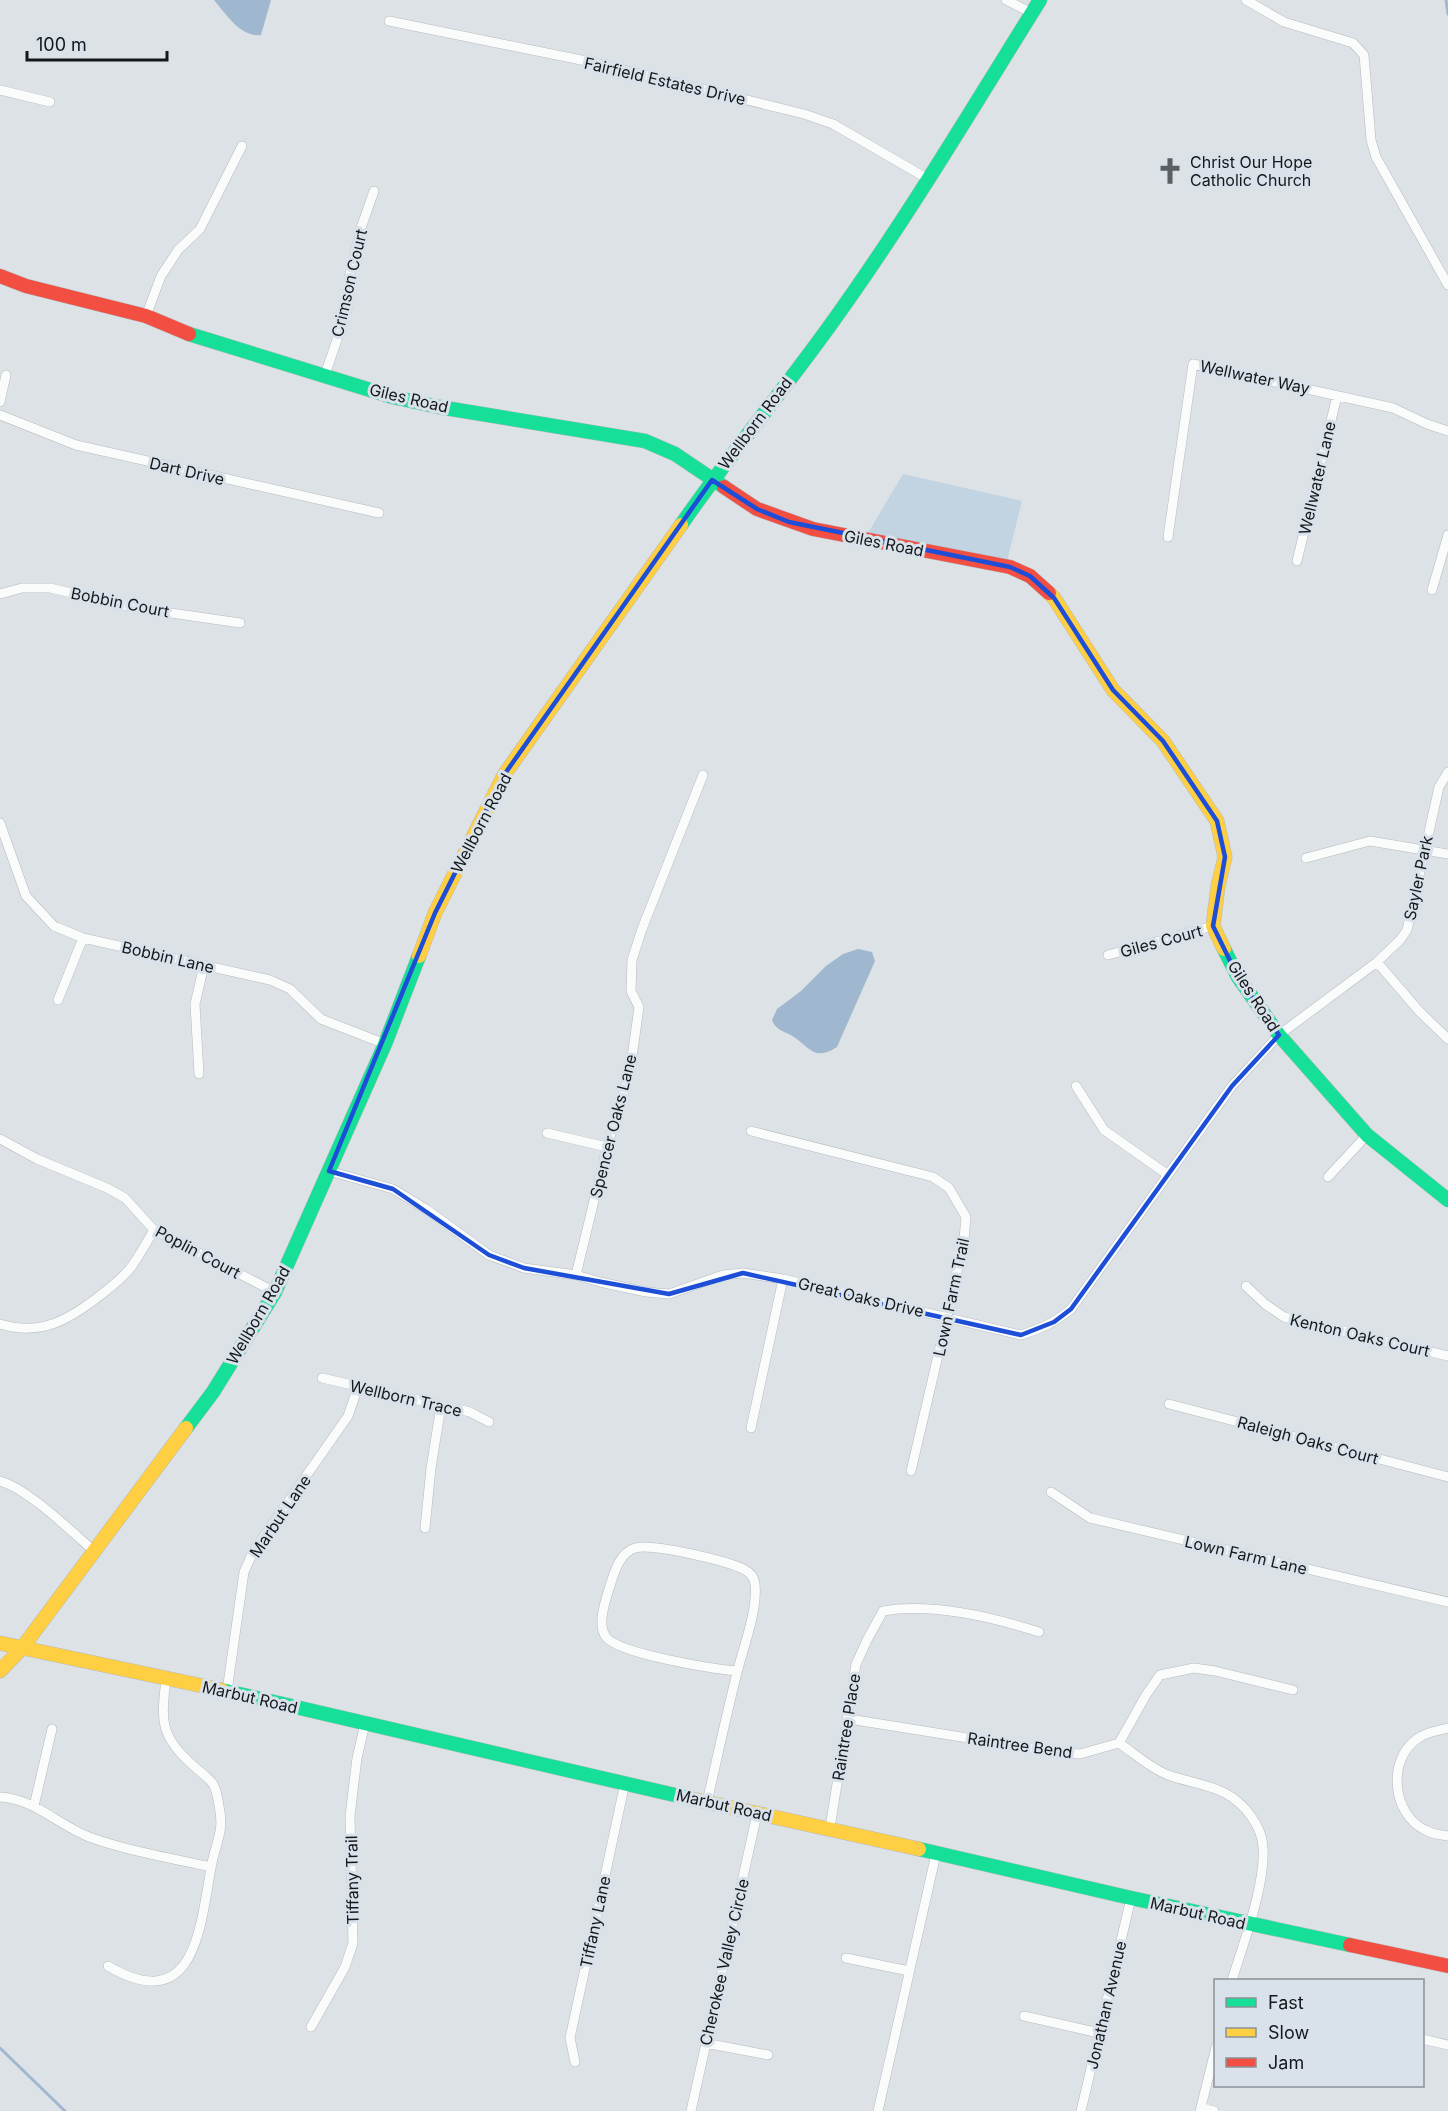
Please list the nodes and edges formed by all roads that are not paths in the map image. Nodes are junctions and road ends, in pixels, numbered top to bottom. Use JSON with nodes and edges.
{"nodes":[{"id":1,"x":1006,"y":0,"type":"edge"},
{"id":2,"x":1040,"y":0,"type":"edge"},
{"id":3,"x":1253,"y":1,"type":"edge"},
{"id":4,"x":1032,"y":13,"type":"junction"},
{"id":5,"x":389,"y":21,"type":"dead end"},
{"id":6,"x":0,"y":90,"type":"edge"},
{"id":7,"x":50,"y":102,"type":"dead end"},
{"id":8,"x":242,"y":146,"type":"dead end"},
{"id":9,"x":928,"y":179,"type":"junction"},
{"id":10,"x":374,"y":191,"type":"dead end"},
{"id":11,"x":0,"y":276,"type":"edge"},
{"id":12,"x":1448,"y":285,"type":"edge"},
{"id":13,"x":146,"y":316,"type":"junction"},
{"id":14,"x":6,"y":375,"type":"dead end"},
{"id":15,"x":325,"y":375,"type":"junction"},
{"id":16,"x":1337,"y":396,"type":"junction"},
{"id":17,"x":0,"y":402,"type":"edge"},
{"id":18,"x":0,"y":415,"type":"edge"},
{"id":19,"x":1448,"y":431,"type":"edge"},
{"id":20,"x":712,"y":480,"type":"junction"},
{"id":21,"x":379,"y":513,"type":"dead end"},
{"id":22,"x":1448,"y":535,"type":"edge"},
{"id":23,"x":1168,"y":537,"type":"dead end"},
{"id":24,"x":1297,"y":561,"type":"dead end"},
{"id":25,"x":1432,"y":590,"type":"dead end"},
{"id":26,"x":0,"y":594,"type":"edge"},
{"id":27,"x":240,"y":623,"type":"dead end"},
{"id":28,"x":1448,"y":772,"type":"edge"},
{"id":29,"x":703,"y":776,"type":"dead end"},
{"id":30,"x":0,"y":823,"type":"edge"},
{"id":31,"x":1425,"y":849,"type":"junction"},
{"id":32,"x":1448,"y":854,"type":"edge"},
{"id":33,"x":1306,"y":858,"type":"dead end"},
{"id":34,"x":1213,"y":926,"type":"junction"},
{"id":35,"x":83,"y":938,"type":"junction"},
{"id":36,"x":1108,"y":955,"type":"dead end"},
{"id":37,"x":1377,"y":962,"type":"junction"},
{"id":38,"x":204,"y":965,"type":"junction"},
{"id":39,"x":58,"y":1000,"type":"dead end"},
{"id":40,"x":1280,"y":1035,"type":"junction"},
{"id":41,"x":1448,"y":1039,"type":"edge"},
{"id":42,"x":385,"y":1044,"type":"junction"},
{"id":43,"x":199,"y":1074,"type":"dead end"},
{"id":44,"x":1076,"y":1086,"type":"dead end"},
{"id":45,"x":751,"y":1131,"type":"dead end"},
{"id":46,"x":547,"y":1133,"type":"dead end"},
{"id":47,"x":1366,"y":1135,"type":"junction"},
{"id":48,"x":0,"y":1139,"type":"edge"},
{"id":49,"x":607,"y":1147,"type":"junction"},
{"id":50,"x":329,"y":1171,"type":"junction"},
{"id":51,"x":1168,"y":1176,"type":"junction"},
{"id":52,"x":1328,"y":1177,"type":"dead end"},
{"id":53,"x":1448,"y":1200,"type":"edge"},
{"id":54,"x":154,"y":1230,"type":"junction"},
{"id":55,"x":576,"y":1275,"type":"junction"},
{"id":56,"x":783,"y":1279,"type":"junction"},
{"id":57,"x":1246,"y":1286,"type":"dead end"},
{"id":58,"x":275,"y":1292,"type":"junction"},
{"id":59,"x":948,"y":1317,"type":"junction"},
{"id":60,"x":0,"y":1324,"type":"edge"},
{"id":61,"x":1448,"y":1356,"type":"edge"},
{"id":62,"x":322,"y":1378,"type":"dead end"},
{"id":63,"x":358,"y":1387,"type":"junction"},
{"id":64,"x":1169,"y":1404,"type":"dead end"},
{"id":65,"x":441,"y":1406,"type":"junction"},
{"id":66,"x":489,"y":1422,"type":"dead end"},
{"id":67,"x":751,"y":1428,"type":"dead end"},
{"id":68,"x":911,"y":1471,"type":"dead end"},
{"id":69,"x":1448,"y":1477,"type":"edge"},
{"id":70,"x":0,"y":1481,"type":"edge"},
{"id":71,"x":1051,"y":1492,"type":"dead end"},
{"id":72,"x":425,"y":1528,"type":"dead end"},
{"id":73,"x":94,"y":1551,"type":"junction"},
{"id":74,"x":1448,"y":1602,"type":"edge"},
{"id":75,"x":1039,"y":1632,"type":"dead end"},
{"id":76,"x":0,"y":1643,"type":"edge"},
{"id":77,"x":22,"y":1648,"type":"junction"},
{"id":78,"x":0,"y":1671,"type":"edge"},
{"id":79,"x":737,"y":1671,"type":"junction"},
{"id":80,"x":166,"y":1679,"type":"junction"},
{"id":81,"x":1293,"y":1690,"type":"dead end"},
{"id":82,"x":227,"y":1691,"type":"junction"},
{"id":83,"x":849,"y":1719,"type":"junction"},
{"id":84,"x":364,"y":1724,"type":"junction"},
{"id":85,"x":1448,"y":1728,"type":"edge"},
{"id":86,"x":52,"y":1729,"type":"dead end"},
{"id":87,"x":1119,"y":1743,"type":"junction"},
{"id":88,"x":625,"y":1783,"type":"junction"},
{"id":89,"x":0,"y":1797,"type":"edge"},
{"id":90,"x":707,"y":1802,"type":"junction"},
{"id":91,"x":34,"y":1806,"type":"junction"},
{"id":92,"x":757,"y":1814,"type":"junction"},
{"id":93,"x":830,"y":1828,"type":"junction"},
{"id":94,"x":1448,"y":1836,"type":"edge"},
{"id":95,"x":936,"y":1854,"type":"junction"},
{"id":96,"x":211,"y":1867,"type":"junction"},
{"id":97,"x":1131,"y":1898,"type":"junction"},
{"id":98,"x":1249,"y":1925,"type":"junction"},
{"id":99,"x":846,"y":1958,"type":"dead end"},
{"id":100,"x":108,"y":1966,"type":"dead end"},
{"id":101,"x":1448,"y":1966,"type":"edge"},
{"id":102,"x":909,"y":1971,"type":"junction"},
{"id":103,"x":1232,"y":1979,"type":"edge"},
{"id":104,"x":1024,"y":2016,"type":"dead end"},
{"id":105,"x":311,"y":2027,"type":"dead end"},
{"id":106,"x":1099,"y":2033,"type":"junction"},
{"id":107,"x":1424,"y":2039,"type":"edge"},
{"id":108,"x":705,"y":2043,"type":"junction"},
{"id":109,"x":1448,"y":2045,"type":"edge"},
{"id":110,"x":1214,"y":2052,"type":"edge"},
{"id":111,"x":768,"y":2055,"type":"dead end"},
{"id":112,"x":575,"y":2062,"type":"dead end"},
{"id":113,"x":1201,"y":2110,"type":"edge"},
{"id":114,"x":692,"y":2111,"type":"edge"},
{"id":115,"x":878,"y":2111,"type":"edge"},
{"id":116,"x":1081,"y":2111,"type":"edge"},
{"id":117,"x":1214,"y":2111,"type":"edge"}],
"edges":[{"from":1,"to":4,"type":"street"},
{"from":2,"to":4,"type":"street","name":"Wellborn Road"},
{"from":3,"to":12,"type":"street"},
{"from":4,"to":9,"type":"street","name":"Wellborn Road"},
{"from":5,"to":9,"type":"street","name":"Fairfield Estates Drive"},
{"from":6,"to":7,"type":"street"},
{"from":8,"to":13,"type":"street"},
{"from":9,"to":20,"type":"street","name":"Wellborn Road"},
{"from":10,"to":15,"type":"street","name":"Crimson Court"},
{"from":11,"to":13,"type":"street","name":"Giles Road"},
{"from":13,"to":15,"type":"street","name":"Giles Road"},
{"from":14,"to":17,"type":"street"},
{"from":15,"to":20,"type":"street","name":"Giles Road"},
{"from":16,"to":19,"type":"street","name":"Wellwater Way"},
{"from":16,"to":23,"type":"street","name":"Wellwater Way"},
{"from":16,"to":24,"type":"street","name":"Wellwater Lane"},
{"from":18,"to":21,"type":"street","name":"Dart Drive"},
{"from":20,"to":34,"type":"street","name":"Giles Road"},
{"from":20,"to":42,"type":"street","name":"Wellborn Road"},
{"from":22,"to":25,"type":"street"},
{"from":26,"to":27,"type":"street","name":"Bobbin Court"},
{"from":28,"to":31,"type":"street","name":"Sayler Park"},
{"from":29,"to":49,"type":"street","name":"Spencer Oaks Lane"},
{"from":30,"to":35,"type":"street","name":"Bobbin Lane"},
{"from":31,"to":32,"type":"street"},
{"from":31,"to":33,"type":"street"},
{"from":31,"to":37,"type":"street","name":"Sayler Park"},
{"from":34,"to":36,"type":"street","name":"Giles Court"},
{"from":34,"to":40,"type":"street","name":"Giles Road"},
{"from":35,"to":38,"type":"street","name":"Bobbin Lane"},
{"from":35,"to":39,"type":"street"},
{"from":37,"to":40,"type":"street","name":"Sayler Park"},
{"from":37,"to":41,"type":"street"},
{"from":38,"to":42,"type":"street","name":"Bobbin Lane"},
{"from":38,"to":43,"type":"street"},
{"from":40,"to":47,"type":"street","name":"Giles Road"},
{"from":40,"to":51,"type":"street","name":"Great Oaks Drive"},
{"from":42,"to":50,"type":"street","name":"Wellborn Road"},
{"from":44,"to":51,"type":"street"},
{"from":45,"to":59,"type":"street","name":"Lown Farm Trail"},
{"from":46,"to":49,"type":"street"},
{"from":47,"to":52,"type":"street"},
{"from":47,"to":53,"type":"street","name":"Giles Road"},
{"from":48,"to":54,"type":"street","name":"Poplin Court"},
{"from":49,"to":55,"type":"street","name":"Spencer Oaks Lane"},
{"from":50,"to":55,"type":"street","name":"Great Oaks Drive"},
{"from":50,"to":58,"type":"street","name":"Wellborn Road"},
{"from":51,"to":59,"type":"street","name":"Great Oaks Drive"},
{"from":54,"to":58,"type":"street","name":"Poplin Court"},
{"from":54,"to":60,"type":"street"},
{"from":55,"to":56,"type":"street","name":"Great Oaks Drive"},
{"from":56,"to":59,"type":"street","name":"Great Oaks Drive"},
{"from":56,"to":67,"type":"street"},
{"from":57,"to":61,"type":"street","name":"Kenton Oaks Court"},
{"from":58,"to":73,"type":"street","name":"Wellborn Road"},
{"from":59,"to":68,"type":"street","name":"Lown Farm Trail"},
{"from":62,"to":63,"type":"street","name":"Wellborn Trace"},
{"from":63,"to":65,"type":"street","name":"Wellborn Trace"},
{"from":63,"to":82,"type":"street","name":"Marbut Lane"},
{"from":64,"to":69,"type":"street","name":"Raleigh Oaks Court"},
{"from":65,"to":66,"type":"street","name":"Wellborn Trace"},
{"from":65,"to":72,"type":"street"},
{"from":70,"to":73,"type":"street"},
{"from":71,"to":74,"type":"street","name":"Lown Farm Lane"},
{"from":73,"to":77,"type":"street","name":"Wellborn Road"},
{"from":75,"to":83,"type":"street","name":"Raintree Place"},
{"from":76,"to":77,"type":"street","name":"Marbut Road"},
{"from":77,"to":78,"type":"street","name":"Wellborn Road"},
{"from":77,"to":80,"type":"street","name":"Marbut Road"},
{"from":79,"to":79,"type":"street"},
{"from":79,"to":90,"type":"street"},
{"from":80,"to":82,"type":"street","name":"Marbut Road"},
{"from":80,"to":96,"type":"street"},
{"from":81,"to":87,"type":"street"},
{"from":82,"to":84,"type":"street","name":"Marbut Road"},
{"from":83,"to":87,"type":"street","name":"Raintree Bend"},
{"from":83,"to":93,"type":"street","name":"Raintree Place"},
{"from":84,"to":88,"type":"street","name":"Marbut Road"},
{"from":84,"to":105,"type":"street","name":"Tiffany Trail"},
{"from":85,"to":94,"type":"street"},
{"from":86,"to":91,"type":"street"},
{"from":87,"to":98,"type":"street"},
{"from":88,"to":90,"type":"street","name":"Marbut Road"},
{"from":88,"to":112,"type":"street","name":"Tiffany Lane"},
{"from":89,"to":91,"type":"street"},
{"from":90,"to":92,"type":"street","name":"Marbut Road"},
{"from":91,"to":96,"type":"street"},
{"from":92,"to":93,"type":"street","name":"Marbut Road"},
{"from":92,"to":108,"type":"street","name":"Cherokee Valley Circle"},
{"from":93,"to":95,"type":"street","name":"Marbut Road"},
{"from":95,"to":97,"type":"street","name":"Marbut Road"},
{"from":95,"to":102,"type":"street"},
{"from":96,"to":100,"type":"street"},
{"from":97,"to":98,"type":"street","name":"Marbut Road"},
{"from":97,"to":106,"type":"street","name":"Jonathan Avenue"},
{"from":98,"to":101,"type":"street","name":"Marbut Road"},
{"from":98,"to":103,"type":"street"},
{"from":99,"to":102,"type":"street"},
{"from":102,"to":115,"type":"street"},
{"from":104,"to":106,"type":"street"},
{"from":106,"to":116,"type":"street","name":"Jonathan Avenue"},
{"from":107,"to":109,"type":"street"},
{"from":108,"to":111,"type":"street"},
{"from":108,"to":114,"type":"street","name":"Cherokee Valley Circle"},
{"from":110,"to":113,"type":"street"},
{"from":113,"to":117,"type":"street"}]}
